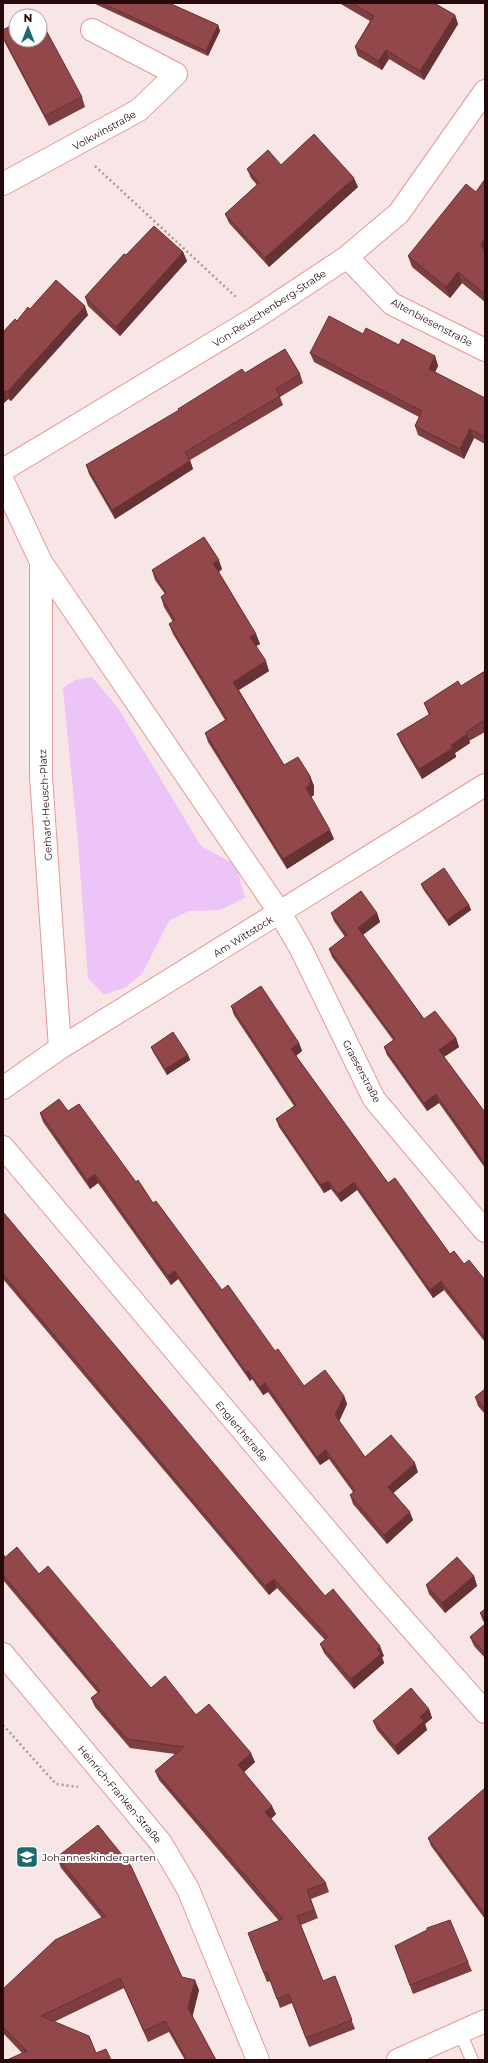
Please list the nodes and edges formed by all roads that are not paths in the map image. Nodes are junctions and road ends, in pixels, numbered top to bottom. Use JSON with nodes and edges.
{"nodes":[{"id":1,"x":92,"y":30,"type":"dead end"},
{"id":2,"x":485,"y":91,"type":"edge"},
{"id":3,"x":3,"y":184,"type":"edge"},
{"id":4,"x":347,"y":257,"type":"junction"},
{"id":5,"x":485,"y":350,"type":"edge"},
{"id":6,"x":3,"y":470,"type":"edge"},
{"id":7,"x":3,"y":481,"type":"edge"},
{"id":8,"x":41,"y":562,"type":"junction"},
{"id":9,"x":485,"y":785,"type":"edge"},
{"id":10,"x":280,"y":913,"type":"junction"},
{"id":11,"x":60,"y":1048,"type":"junction"},
{"id":12,"x":3,"y":1088,"type":"edge"},
{"id":13,"x":3,"y":1147,"type":"edge"},
{"id":14,"x":485,"y":1231,"type":"edge"},
{"id":15,"x":6,"y":1665,"type":"edge"},
{"id":16,"x":485,"y":1712,"type":"edge"},
{"id":17,"x":485,"y":2021,"type":"edge"},
{"id":18,"x":460,"y":2032,"type":"junction"},
{"id":19,"x":258,"y":2060,"type":"edge"},
{"id":20,"x":398,"y":2060,"type":"edge"},
{"id":21,"x":472,"y":2060,"type":"edge"}],
"edges":[{"from":1,"to":3,"type":"street","name":"Volkwinstraße"},
{"from":2,"to":4,"type":"street","name":"Von-Reuschenberg-Straße"},
{"from":4,"to":5,"type":"street","name":"Altenbiesenstraße"},
{"from":4,"to":6,"type":"street","name":"Von-Reuschenberg-Straße"},
{"from":7,"to":8,"type":"street","name":"Gerhard-Heusch-Platz"},
{"from":8,"to":10,"type":"street","name":"Gerhard-Heusch-Platz"},
{"from":8,"to":11,"type":"street","name":"Gerhard-Heusch-Platz"},
{"from":9,"to":10,"type":"street","name":"Am Wittstock"},
{"from":10,"to":11,"type":"street","name":"Am Wittstock"},
{"from":10,"to":14,"type":"street","name":"Graeserstraße"},
{"from":11,"to":12,"type":"street","name":"Am Wittstock"},
{"from":13,"to":16,"type":"street","name":"Englerthstraße"},
{"from":15,"to":19,"type":"street","name":"Heinrich-Franken-Straße"},
{"from":17,"to":18,"type":"street"},
{"from":18,"to":20,"type":"street"},
{"from":18,"to":21,"type":"lane"}]}
